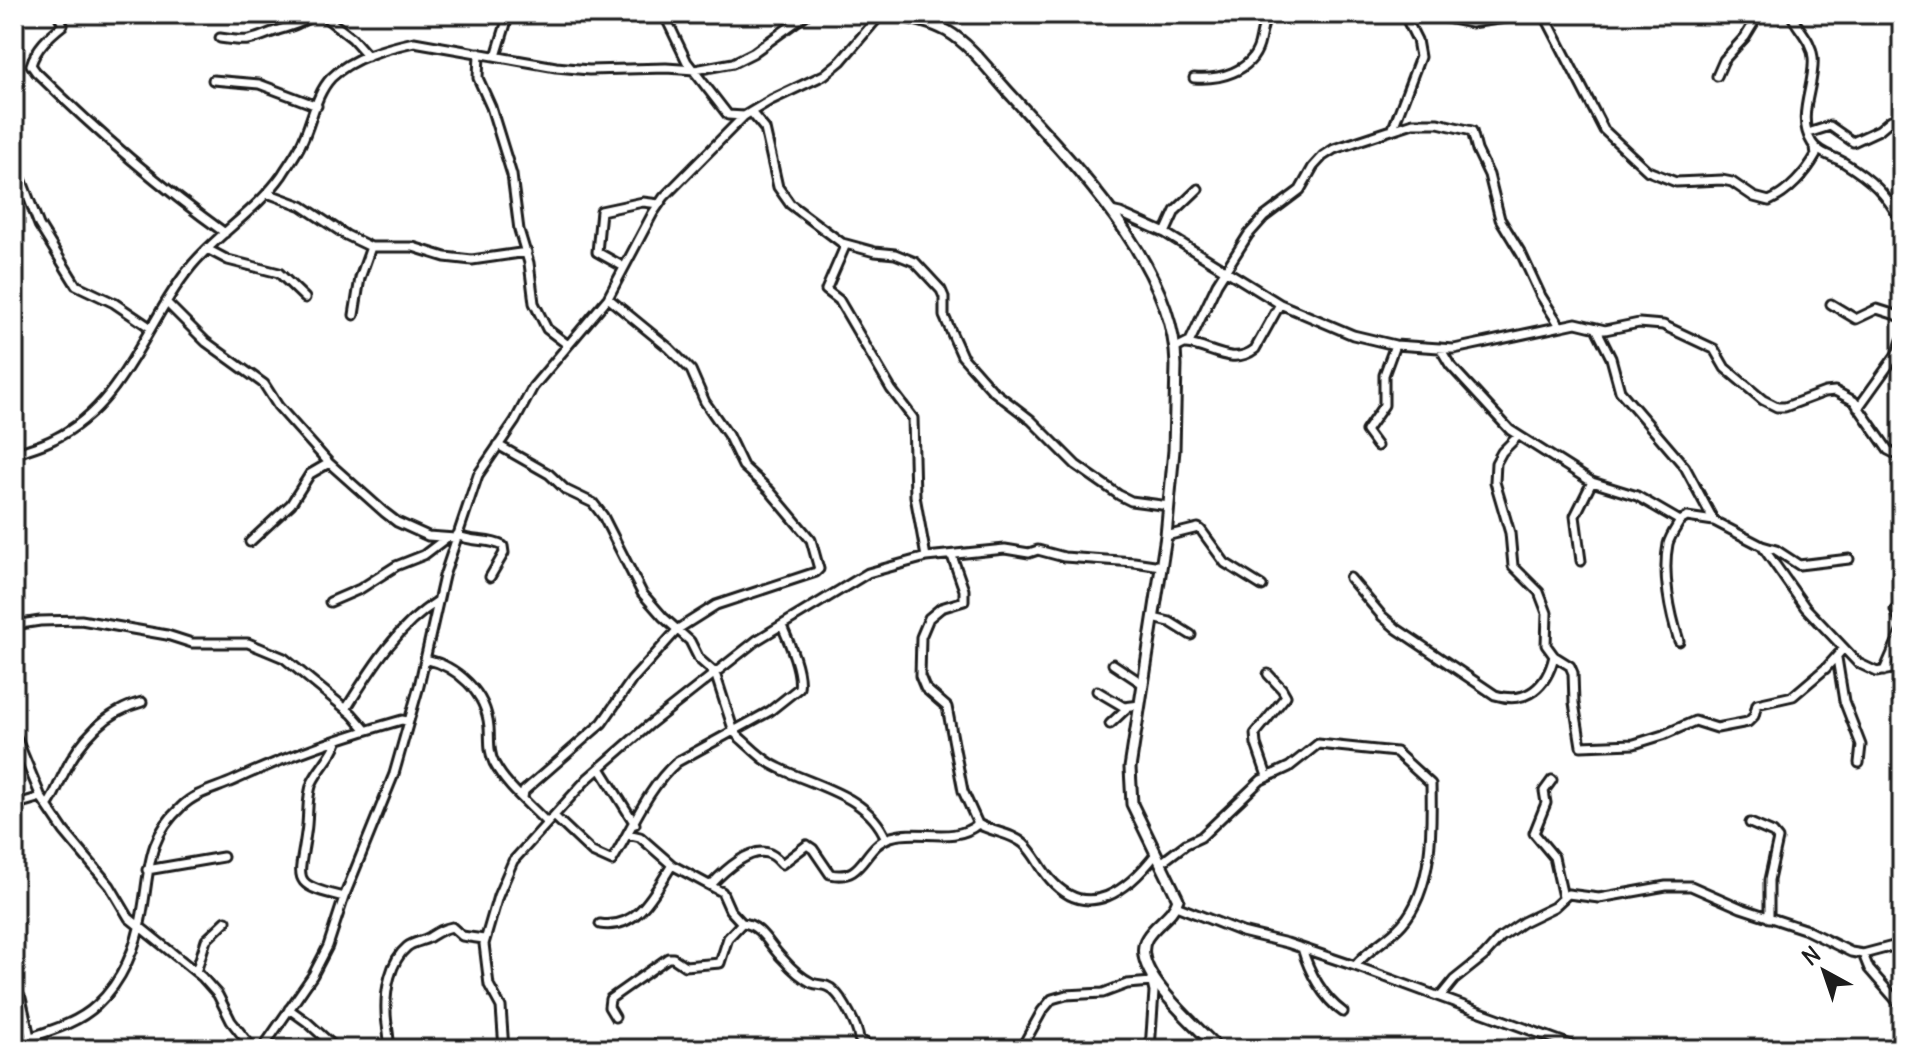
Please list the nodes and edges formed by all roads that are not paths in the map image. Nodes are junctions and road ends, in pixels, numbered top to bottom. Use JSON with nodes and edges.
{"nodes":[{"id":1,"x":58,"y":14,"type":"edge"},
{"id":2,"x":315,"y":14,"type":"edge"},
{"id":3,"x":321,"y":14,"type":"edge"},
{"id":4,"x":509,"y":14,"type":"edge"},
{"id":5,"x":664,"y":14,"type":"edge"},
{"id":6,"x":807,"y":14,"type":"edge"},
{"id":7,"x":881,"y":14,"type":"edge"},
{"id":8,"x":889,"y":14,"type":"edge"},
{"id":9,"x":1268,"y":14,"type":"edge"},
{"id":10,"x":1404,"y":14,"type":"edge"},
{"id":11,"x":1426,"y":14,"type":"edge"},
{"id":12,"x":1533,"y":14,"type":"edge"},
{"id":13,"x":1544,"y":14,"type":"edge"},
{"id":14,"x":1759,"y":14,"type":"edge"},
{"id":15,"x":1791,"y":14,"type":"edge"},
{"id":16,"x":220,"y":38,"type":"dead end"},
{"id":17,"x":479,"y":53,"type":"junction"},
{"id":18,"x":368,"y":56,"type":"junction"},
{"id":19,"x":496,"y":56,"type":"junction"},
{"id":20,"x":695,"y":70,"type":"junction"},
{"id":21,"x":1717,"y":76,"type":"dead end"},
{"id":22,"x":1194,"y":78,"type":"dead end"},
{"id":23,"x":213,"y":80,"type":"dead end"},
{"id":24,"x":317,"y":106,"type":"junction"},
{"id":25,"x":747,"y":114,"type":"junction"},
{"id":26,"x":1891,"y":120,"type":"dead end"},
{"id":27,"x":1393,"y":128,"type":"junction"},
{"id":28,"x":1808,"y":133,"type":"junction"},
{"id":29,"x":1815,"y":147,"type":"junction"},
{"id":30,"x":1827,"y":154,"type":"junction"},
{"id":31,"x":1813,"y":161,"type":"junction"},
{"id":32,"x":14,"y":180,"type":"edge"},
{"id":33,"x":1198,"y":189,"type":"dead end"},
{"id":34,"x":267,"y":193,"type":"junction"},
{"id":35,"x":1902,"y":202,"type":"edge"},
{"id":36,"x":659,"y":204,"type":"junction"},
{"id":37,"x":1893,"y":207,"type":"junction"},
{"id":38,"x":1109,"y":211,"type":"junction"},
{"id":39,"x":1902,"y":223,"type":"edge"},
{"id":40,"x":225,"y":233,"type":"junction"},
{"id":41,"x":1165,"y":233,"type":"junction"},
{"id":42,"x":846,"y":244,"type":"junction"},
{"id":43,"x":371,"y":247,"type":"junction"},
{"id":44,"x":207,"y":249,"type":"junction"},
{"id":45,"x":527,"y":252,"type":"junction"},
{"id":46,"x":624,"y":267,"type":"junction"},
{"id":47,"x":1225,"y":270,"type":"junction"},
{"id":48,"x":305,"y":298,"type":"dead end"},
{"id":49,"x":608,"y":298,"type":"junction"},
{"id":50,"x":166,"y":302,"type":"junction"},
{"id":51,"x":1280,"y":304,"type":"junction"},
{"id":52,"x":1831,"y":304,"type":"dead end"},
{"id":53,"x":354,"y":315,"type":"dead end"},
{"id":54,"x":1902,"y":317,"type":"edge"},
{"id":55,"x":1560,"y":326,"type":"junction"},
{"id":56,"x":151,"y":328,"type":"junction"},
{"id":57,"x":1597,"y":330,"type":"junction"},
{"id":58,"x":1902,"y":340,"type":"edge"},
{"id":59,"x":1186,"y":344,"type":"junction"},
{"id":60,"x":568,"y":345,"type":"junction"},
{"id":61,"x":1395,"y":345,"type":"junction"},
{"id":62,"x":1176,"y":348,"type":"junction"},
{"id":63,"x":1440,"y":348,"type":"junction"},
{"id":64,"x":1858,"y":408,"type":"junction"},
{"id":65,"x":1518,"y":436,"type":"junction"},
{"id":66,"x":498,"y":445,"type":"junction"},
{"id":67,"x":1377,"y":446,"type":"dead end"},
{"id":68,"x":14,"y":454,"type":"edge"},
{"id":69,"x":1902,"y":457,"type":"edge"},
{"id":70,"x":329,"y":463,"type":"junction"},
{"id":71,"x":1592,"y":482,"type":"junction"},
{"id":72,"x":1169,"y":506,"type":"junction"},
{"id":73,"x":1680,"y":521,"type":"junction"},
{"id":74,"x":1714,"y":521,"type":"junction"},
{"id":75,"x":1166,"y":536,"type":"junction"},
{"id":76,"x":456,"y":537,"type":"junction"},
{"id":77,"x":445,"y":539,"type":"junction"},
{"id":78,"x":250,"y":542,"type":"dead end"},
{"id":79,"x":1762,"y":546,"type":"junction"},
{"id":80,"x":952,"y":556,"type":"junction"},
{"id":81,"x":926,"y":557,"type":"junction"},
{"id":82,"x":1849,"y":559,"type":"dead end"},
{"id":83,"x":1581,"y":561,"type":"dead end"},
{"id":84,"x":1161,"y":566,"type":"junction"},
{"id":85,"x":490,"y":577,"type":"dead end"},
{"id":86,"x":1350,"y":578,"type":"dead end"},
{"id":87,"x":1262,"y":586,"type":"dead end"},
{"id":88,"x":438,"y":601,"type":"junction"},
{"id":89,"x":330,"y":602,"type":"dead end"},
{"id":90,"x":1895,"y":610,"type":"dead end"},
{"id":91,"x":1153,"y":618,"type":"junction"},
{"id":92,"x":14,"y":625,"type":"edge"},
{"id":93,"x":782,"y":626,"type":"junction"},
{"id":94,"x":1902,"y":627,"type":"edge"},
{"id":95,"x":678,"y":629,"type":"junction"},
{"id":96,"x":1191,"y":635,"type":"dead end"},
{"id":97,"x":1679,"y":641,"type":"dead end"},
{"id":98,"x":1844,"y":648,"type":"junction"},
{"id":99,"x":1554,"y":656,"type":"junction"},
{"id":100,"x":1837,"y":658,"type":"junction"},
{"id":101,"x":425,"y":659,"type":"junction"},
{"id":102,"x":1113,"y":664,"type":"dead end"},
{"id":103,"x":1902,"y":667,"type":"edge"},
{"id":104,"x":1884,"y":671,"type":"junction"},
{"id":105,"x":715,"y":673,"type":"junction"},
{"id":106,"x":1268,"y":674,"type":"dead end"},
{"id":107,"x":1143,"y":684,"type":"junction"},
{"id":108,"x":1097,"y":691,"type":"dead end"},
{"id":109,"x":142,"y":702,"type":"dead end"},
{"id":110,"x":1140,"y":705,"type":"junction"},
{"id":111,"x":1128,"y":707,"type":"junction"},
{"id":112,"x":346,"y":709,"type":"junction"},
{"id":113,"x":407,"y":721,"type":"junction"},
{"id":114,"x":1110,"y":724,"type":"dead end"},
{"id":115,"x":365,"y":729,"type":"junction"},
{"id":116,"x":14,"y":732,"type":"edge"},
{"id":117,"x":734,"y":732,"type":"junction"},
{"id":118,"x":338,"y":740,"type":"junction"},
{"id":119,"x":1859,"y":763,"type":"dead end"},
{"id":120,"x":600,"y":768,"type":"junction"},
{"id":121,"x":1267,"y":776,"type":"junction"},
{"id":122,"x":1552,"y":780,"type":"dead end"},
{"id":123,"x":41,"y":797,"type":"junction"},
{"id":124,"x":523,"y":798,"type":"junction"},
{"id":125,"x":14,"y":805,"type":"edge"},
{"id":126,"x":47,"y":806,"type":"junction"},
{"id":127,"x":554,"y":816,"type":"junction"},
{"id":128,"x":547,"y":823,"type":"junction"},
{"id":129,"x":1750,"y":823,"type":"dead end"},
{"id":130,"x":635,"y":824,"type":"junction"},
{"id":131,"x":978,"y":824,"type":"junction"},
{"id":132,"x":627,"y":834,"type":"junction"},
{"id":133,"x":886,"y":839,"type":"junction"},
{"id":134,"x":223,"y":857,"type":"dead end"},
{"id":135,"x":1159,"y":858,"type":"junction"},
{"id":136,"x":672,"y":865,"type":"junction"},
{"id":137,"x":147,"y":870,"type":"junction"},
{"id":138,"x":711,"y":885,"type":"junction"},
{"id":139,"x":344,"y":897,"type":"junction"},
{"id":140,"x":1563,"y":897,"type":"junction"},
{"id":141,"x":1176,"y":906,"type":"junction"},
{"id":142,"x":1902,"y":916,"type":"edge"},
{"id":143,"x":1769,"y":918,"type":"junction"},
{"id":144,"x":226,"y":921,"type":"dead end"},
{"id":145,"x":742,"y":923,"type":"junction"},
{"id":146,"x":600,"y":924,"type":"dead end"},
{"id":147,"x":139,"y":929,"type":"junction"},
{"id":148,"x":484,"y":939,"type":"junction"},
{"id":149,"x":1302,"y":948,"type":"junction"},
{"id":150,"x":1863,"y":954,"type":"junction"},
{"id":151,"x":1355,"y":966,"type":"junction"},
{"id":152,"x":196,"y":972,"type":"junction"},
{"id":153,"x":1150,"y":977,"type":"junction"},
{"id":154,"x":14,"y":991,"type":"edge"},
{"id":155,"x":1441,"y":996,"type":"junction"},
{"id":156,"x":1902,"y":1007,"type":"edge"},
{"id":157,"x":289,"y":1009,"type":"junction"},
{"id":158,"x":1343,"y":1012,"type":"dead end"},
{"id":159,"x":615,"y":1017,"type":"dead end"},
{"id":160,"x":30,"y":1037,"type":"junction"},
{"id":161,"x":14,"y":1043,"type":"edge"},
{"id":162,"x":253,"y":1049,"type":"edge"},
{"id":163,"x":262,"y":1049,"type":"edge"},
{"id":164,"x":337,"y":1049,"type":"edge"},
{"id":165,"x":389,"y":1049,"type":"edge"},
{"id":166,"x":504,"y":1049,"type":"edge"},
{"id":167,"x":874,"y":1049,"type":"edge"},
{"id":168,"x":1021,"y":1049,"type":"edge"},
{"id":169,"x":1150,"y":1049,"type":"edge"},
{"id":170,"x":1218,"y":1049,"type":"edge"},
{"id":171,"x":1582,"y":1049,"type":"edge"}],
"edges":[{"from":1,"to":40,"type":"street"},
{"from":2,"to":16,"type":"street"},
{"from":3,"to":18,"type":"street"},
{"from":4,"to":19,"type":"street"},
{"from":5,"to":20,"type":"street"},
{"from":6,"to":20,"type":"street"},
{"from":7,"to":25,"type":"street"},
{"from":8,"to":38,"type":"main road"},
{"from":9,"to":22,"type":"street"},
{"from":10,"to":27,"type":"street"},
{"from":11,"to":12,"type":"street"},
{"from":13,"to":31,"type":"street"},
{"from":14,"to":21,"type":"street"},
{"from":15,"to":28,"type":"street"},
{"from":17,"to":18,"type":"street"},
{"from":17,"to":19,"type":"street"},
{"from":17,"to":45,"type":"street"},
{"from":18,"to":24,"type":"street"},
{"from":19,"to":20,"type":"street"},
{"from":20,"to":25,"type":"street"},
{"from":23,"to":24,"type":"street"},
{"from":24,"to":34,"type":"street"},
{"from":25,"to":36,"type":"street"},
{"from":25,"to":42,"type":"street"},
{"from":26,"to":28,"type":"street"},
{"from":27,"to":47,"type":"street"},
{"from":27,"to":55,"type":"street"},
{"from":28,"to":29,"type":"street"},
{"from":29,"to":30,"type":"street"},
{"from":29,"to":31,"type":"street"},
{"from":30,"to":31,"type":"street"},
{"from":30,"to":37,"type":"street"},
{"from":32,"to":56,"type":"street"},
{"from":33,"to":41,"type":"street"},
{"from":34,"to":40,"type":"street"},
{"from":34,"to":43,"type":"street"},
{"from":35,"to":37,"type":"street"},
{"from":36,"to":46,"type":"street"},
{"from":36,"to":46,"type":"street"},
{"from":37,"to":39,"type":"street"},
{"from":38,"to":41,"type":"street"},
{"from":38,"to":62,"type":"main road"},
{"from":40,"to":44,"type":"street"},
{"from":41,"to":47,"type":"street"},
{"from":42,"to":72,"type":"street"},
{"from":42,"to":81,"type":"street"},
{"from":43,"to":45,"type":"street"},
{"from":43,"to":53,"type":"street"},
{"from":44,"to":48,"type":"street"},
{"from":44,"to":50,"type":"street"},
{"from":45,"to":60,"type":"street"},
{"from":46,"to":49,"type":"street"},
{"from":47,"to":51,"type":"street"},
{"from":47,"to":59,"type":"street"},
{"from":49,"to":60,"type":"street"},
{"from":49,"to":95,"type":"street"},
{"from":50,"to":56,"type":"street"},
{"from":50,"to":70,"type":"street"},
{"from":51,"to":59,"type":"street"},
{"from":51,"to":61,"type":"street"},
{"from":52,"to":54,"type":"street"},
{"from":55,"to":57,"type":"street"},
{"from":55,"to":63,"type":"street"},
{"from":56,"to":68,"type":"street"},
{"from":57,"to":64,"type":"street"},
{"from":57,"to":74,"type":"street"},
{"from":58,"to":64,"type":"street"},
{"from":59,"to":62,"type":"street"},
{"from":60,"to":66,"type":"street"},
{"from":61,"to":63,"type":"street"},
{"from":61,"to":67,"type":"street"},
{"from":62,"to":72,"type":"main road"},
{"from":63,"to":65,"type":"street"},
{"from":64,"to":69,"type":"street"},
{"from":65,"to":71,"type":"street"},
{"from":65,"to":99,"type":"street"},
{"from":66,"to":76,"type":"street"},
{"from":66,"to":95,"type":"street"},
{"from":70,"to":77,"type":"street"},
{"from":70,"to":78,"type":"street"},
{"from":71,"to":73,"type":"street"},
{"from":71,"to":83,"type":"street"},
{"from":72,"to":75,"type":"main road"},
{"from":73,"to":74,"type":"street"},
{"from":73,"to":97,"type":"street"},
{"from":74,"to":79,"type":"street"},
{"from":75,"to":84,"type":"main road"},
{"from":75,"to":87,"type":"street"},
{"from":76,"to":77,"type":"street"},
{"from":76,"to":85,"type":"street"},
{"from":76,"to":88,"type":"street"},
{"from":77,"to":89,"type":"street"},
{"from":79,"to":82,"type":"street"},
{"from":79,"to":98,"type":"street"},
{"from":80,"to":81,"type":"street"},
{"from":80,"to":84,"type":"street"},
{"from":80,"to":131,"type":"street"},
{"from":81,"to":93,"type":"street"},
{"from":84,"to":91,"type":"main road"},
{"from":86,"to":99,"type":"street"},
{"from":88,"to":101,"type":"street"},
{"from":88,"to":112,"type":"street"},
{"from":90,"to":94,"type":"street"},
{"from":91,"to":96,"type":"street"},
{"from":91,"to":107,"type":"main road"},
{"from":92,"to":112,"type":"street"},
{"from":93,"to":105,"type":"street"},
{"from":93,"to":117,"type":"street"},
{"from":94,"to":104,"type":"street"},
{"from":95,"to":105,"type":"street"},
{"from":95,"to":124,"type":"street"},
{"from":98,"to":100,"type":"street"},
{"from":98,"to":104,"type":"street"},
{"from":99,"to":100,"type":"street"},
{"from":100,"to":119,"type":"street"},
{"from":101,"to":113,"type":"street"},
{"from":101,"to":124,"type":"street"},
{"from":102,"to":107,"type":"street"},
{"from":103,"to":104,"type":"street"},
{"from":105,"to":117,"type":"street"},
{"from":105,"to":120,"type":"street"},
{"from":106,"to":121,"type":"street"},
{"from":107,"to":110,"type":"main road"},
{"from":108,"to":111,"type":"street"},
{"from":109,"to":126,"type":"street"},
{"from":110,"to":111,"type":"street"},
{"from":110,"to":135,"type":"main road"},
{"from":111,"to":114,"type":"street"},
{"from":112,"to":115,"type":"street"},
{"from":113,"to":115,"type":"street"},
{"from":113,"to":139,"type":"street"},
{"from":115,"to":118,"type":"street"},
{"from":116,"to":123,"type":"street"},
{"from":117,"to":130,"type":"street"},
{"from":117,"to":133,"type":"street"},
{"from":118,"to":137,"type":"street"},
{"from":118,"to":139,"type":"street"},
{"from":120,"to":127,"type":"street"},
{"from":120,"to":130,"type":"street"},
{"from":121,"to":135,"type":"street"},
{"from":121,"to":151,"type":"street"},
{"from":122,"to":140,"type":"street"},
{"from":123,"to":125,"type":"street"},
{"from":123,"to":126,"type":"street"},
{"from":124,"to":128,"type":"street"},
{"from":126,"to":147,"type":"street"},
{"from":127,"to":128,"type":"street"},
{"from":127,"to":132,"type":"street"},
{"from":128,"to":148,"type":"street"},
{"from":129,"to":143,"type":"street"},
{"from":130,"to":132,"type":"street"},
{"from":131,"to":133,"type":"street"},
{"from":131,"to":135,"type":"street"},
{"from":132,"to":136,"type":"street"},
{"from":133,"to":138,"type":"street"},
{"from":134,"to":137,"type":"street"},
{"from":135,"to":141,"type":"main road"},
{"from":136,"to":138,"type":"street"},
{"from":136,"to":146,"type":"street"},
{"from":137,"to":147,"type":"street"},
{"from":138,"to":145,"type":"street"},
{"from":139,"to":157,"type":"street"},
{"from":140,"to":143,"type":"street"},
{"from":140,"to":155,"type":"street"},
{"from":141,"to":149,"type":"street"},
{"from":141,"to":153,"type":"main road"},
{"from":142,"to":150,"type":"street"},
{"from":143,"to":150,"type":"street"},
{"from":144,"to":152,"type":"street"},
{"from":145,"to":159,"type":"street"},
{"from":145,"to":167,"type":"street"},
{"from":147,"to":152,"type":"street"},
{"from":147,"to":160,"type":"street"},
{"from":148,"to":165,"type":"street"},
{"from":148,"to":166,"type":"street"},
{"from":149,"to":151,"type":"street"},
{"from":149,"to":158,"type":"street"},
{"from":150,"to":156,"type":"street"},
{"from":151,"to":155,"type":"street"},
{"from":152,"to":162,"type":"street"},
{"from":153,"to":168,"type":"street"},
{"from":153,"to":169,"type":"street"},
{"from":153,"to":170,"type":"main road"},
{"from":154,"to":160,"type":"street"},
{"from":155,"to":171,"type":"street"},
{"from":157,"to":163,"type":"street"},
{"from":157,"to":164,"type":"street"},
{"from":160,"to":161,"type":"street"}]}
